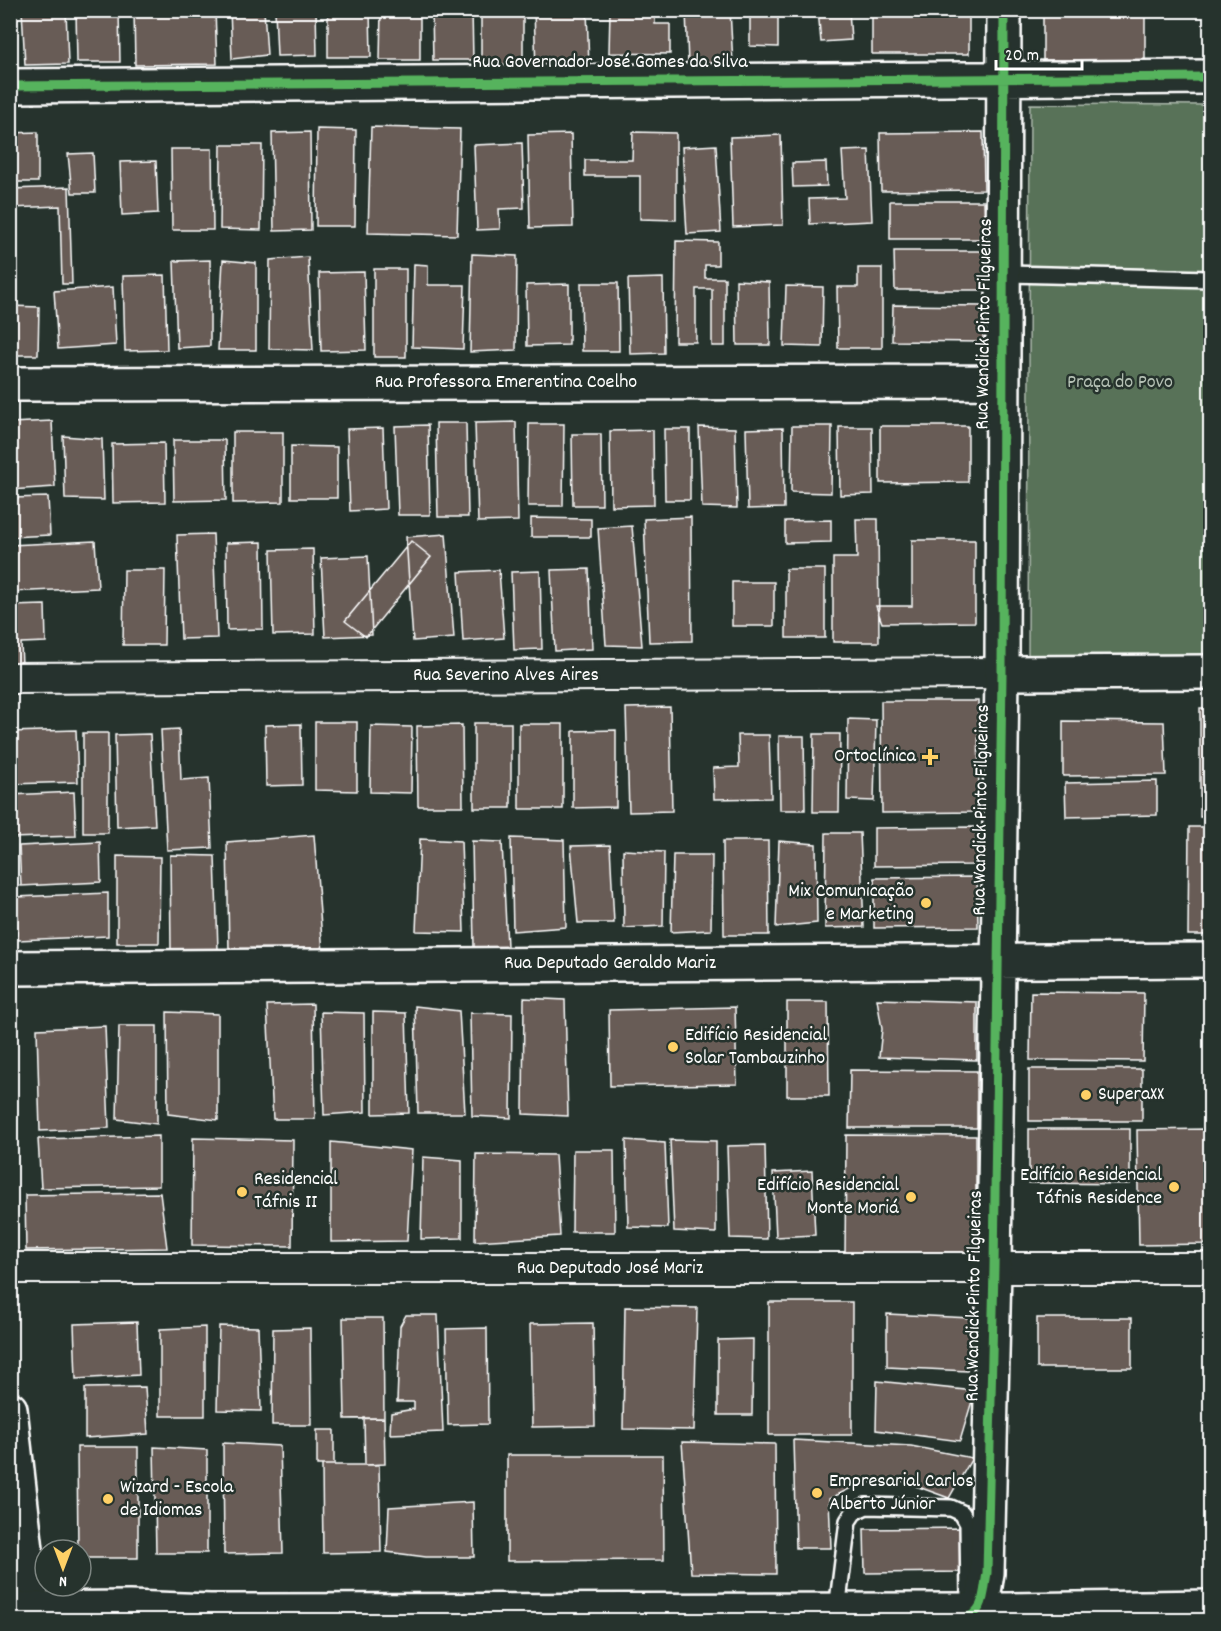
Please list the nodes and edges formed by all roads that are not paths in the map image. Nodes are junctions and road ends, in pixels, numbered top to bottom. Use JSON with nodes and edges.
{"nodes":[{"id":1,"x":1004,"y":10,"type":"edge"},
{"id":2,"x":1210,"y":77,"type":"edge"},
{"id":3,"x":1006,"y":79,"type":"junction"},
{"id":4,"x":10,"y":86,"type":"edge"},
{"id":5,"x":1004,"y":274,"type":"junction"},
{"id":6,"x":1210,"y":279,"type":"edge"},
{"id":7,"x":1002,"y":382,"type":"junction"},
{"id":8,"x":10,"y":384,"type":"edge"},
{"id":9,"x":1210,"y":672,"type":"edge"},
{"id":10,"x":1002,"y":673,"type":"junction"},
{"id":11,"x":10,"y":678,"type":"edge"},
{"id":12,"x":1210,"y":960,"type":"edge"},
{"id":13,"x":997,"y":961,"type":"junction"},
{"id":14,"x":10,"y":968,"type":"edge"},
{"id":15,"x":10,"y":1268,"type":"edge"},
{"id":16,"x":994,"y":1268,"type":"junction"},
{"id":17,"x":1210,"y":1268,"type":"edge"},
{"id":18,"x":10,"y":1409,"type":"edge"},
{"id":19,"x":1210,"y":1607,"type":"edge"},
{"id":20,"x":837,"y":1610,"type":"junction"},
{"id":21,"x":26,"y":1613,"type":"edge"},
{"id":22,"x":986,"y":1614,"type":"edge"}],
"edges":[{"from":1,"to":3,"type":"street","name":"Rua Wandick Pinto Filgueiras"},
{"from":2,"to":3,"type":"street","name":"Rua Governador José Gomes da Silva"},
{"from":3,"to":4,"type":"street","name":"Rua Governador José Gomes da Silva"},
{"from":3,"to":5,"type":"street","name":"Rua Wandick Pinto Filgueiras"},
{"from":5,"to":6,"type":"lane"},
{"from":5,"to":7,"type":"street","name":"Rua Wandick Pinto Filgueiras"},
{"from":7,"to":8,"type":"street","name":"Rua Professora Emerentina Coelho"},
{"from":7,"to":10,"type":"street","name":"Rua Wandick Pinto Filgueiras"},
{"from":9,"to":10,"type":"street"},
{"from":10,"to":11,"type":"street","name":"Rua Severino Alves Aires"},
{"from":10,"to":13,"type":"street","name":"Rua Wandick Pinto Filgueiras"},
{"from":12,"to":13,"type":"street","name":"Rua Deputado Geraldo Mariz"},
{"from":13,"to":14,"type":"street","name":"Rua Deputado Geraldo Mariz"},
{"from":13,"to":16,"type":"street","name":"Rua Wandick Pinto Filgueiras"},
{"from":15,"to":16,"type":"street","name":"Rua Deputado José Mariz"},
{"from":16,"to":17,"type":"street","name":"Rua Deputado José Mariz"},
{"from":16,"to":22,"type":"street","name":"Rua Wandick Pinto Filgueiras"},
{"from":18,"to":21,"type":"street"},
{"from":19,"to":22,"type":"street"},
{"from":20,"to":21,"type":"street"},
{"from":20,"to":22,"type":"street"},
{"from":20,"to":22,"type":"lane"}]}
